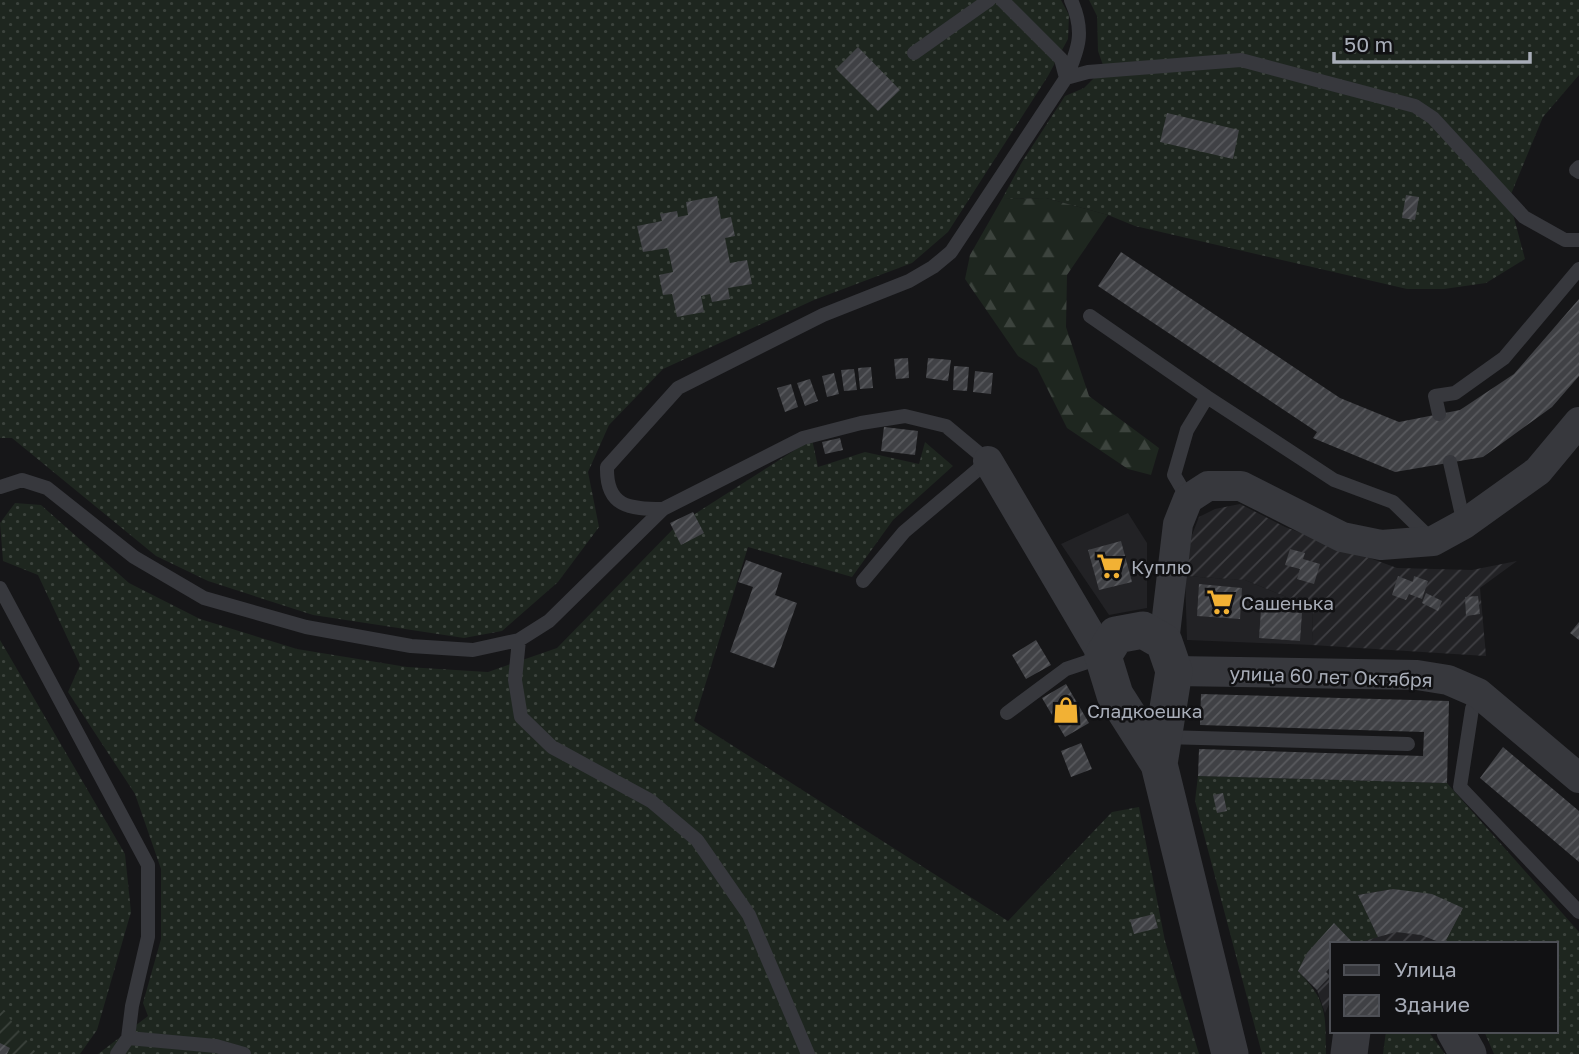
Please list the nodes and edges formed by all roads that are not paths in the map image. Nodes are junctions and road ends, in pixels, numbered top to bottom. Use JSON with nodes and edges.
{"nodes":[{"id":1,"x":989,"y":0,"type":"edge"},
{"id":2,"x":1002,"y":0,"type":"edge"},
{"id":3,"x":1071,"y":0,"type":"edge"},
{"id":4,"x":914,"y":52,"type":"dead end"},
{"id":5,"x":1066,"y":78,"type":"junction"},
{"id":6,"x":1579,"y":240,"type":"edge"},
{"id":7,"x":1579,"y":269,"type":"edge"},
{"id":8,"x":1090,"y":316,"type":"dead end"},
{"id":9,"x":1207,"y":397,"type":"junction"},
{"id":10,"x":1439,"y":414,"type":"dead end"},
{"id":11,"x":1579,"y":422,"type":"edge"},
{"id":12,"x":988,"y":461,"type":"junction"},
{"id":13,"x":1450,"y":462,"type":"dead end"},
{"id":14,"x":0,"y":487,"type":"edge"},
{"id":15,"x":1188,"y":499,"type":"junction"},
{"id":16,"x":663,"y":509,"type":"junction"},
{"id":17,"x":1464,"y":524,"type":"junction"},
{"id":18,"x":1433,"y":541,"type":"junction"},
{"id":19,"x":863,"y":580,"type":"dead end"},
{"id":20,"x":0,"y":588,"type":"edge"},
{"id":21,"x":519,"y":640,"type":"junction"},
{"id":22,"x":1103,"y":656,"type":"junction"},
{"id":23,"x":1169,"y":657,"type":"junction"},
{"id":24,"x":1478,"y":693,"type":"junction"},
{"id":25,"x":1007,"y":713,"type":"dead end"},
{"id":26,"x":1408,"y":744,"type":"dead end"},
{"id":27,"x":1162,"y":750,"type":"junction"},
{"id":28,"x":1579,"y":778,"type":"edge"},
{"id":29,"x":1579,"y":912,"type":"edge"},
{"id":30,"x":1352,"y":1033,"type":"edge"},
{"id":31,"x":1456,"y":1033,"type":"edge"},
{"id":32,"x":128,"y":1038,"type":"junction"},
{"id":33,"x":117,"y":1054,"type":"edge"},
{"id":34,"x":244,"y":1054,"type":"edge"},
{"id":35,"x":808,"y":1054,"type":"edge"},
{"id":36,"x":1230,"y":1054,"type":"edge"},
{"id":37,"x":1349,"y":1054,"type":"edge"},
{"id":38,"x":1468,"y":1054,"type":"edge"}],
"edges":[{"from":1,"to":4,"type":"lane"},
{"from":2,"to":5,"type":"lane"},
{"from":3,"to":5,"type":"lane"},
{"from":5,"to":6,"type":"lane"},
{"from":5,"to":16,"type":"lane"},
{"from":7,"to":10,"type":"lane"},
{"from":8,"to":9,"type":"lane"},
{"from":9,"to":15,"type":"lane"},
{"from":9,"to":18,"type":"lane"},
{"from":11,"to":17,"type":"street"},
{"from":12,"to":16,"type":"lane"},
{"from":12,"to":19,"type":"lane"},
{"from":12,"to":22,"type":"street"},
{"from":13,"to":17,"type":"lane"},
{"from":14,"to":21,"type":"lane"},
{"from":15,"to":18,"type":"street"},
{"from":15,"to":23,"type":"street"},
{"from":16,"to":21,"type":"lane"},
{"from":17,"to":18,"type":"street"},
{"from":20,"to":32,"type":"lane"},
{"from":21,"to":35,"type":"lane"},
{"from":22,"to":23,"type":"street"},
{"from":22,"to":25,"type":"lane"},
{"from":22,"to":27,"type":"street"},
{"from":23,"to":24,"type":"street","name":"улица 60 лет Октября"},
{"from":23,"to":27,"type":"street"},
{"from":24,"to":28,"type":"street","name":"улица 60 лет Октября"},
{"from":24,"to":29,"type":"lane"},
{"from":26,"to":27,"type":"lane"},
{"from":27,"to":36,"type":"street"},
{"from":30,"to":37,"type":"street"},
{"from":31,"to":38,"type":"street"},
{"from":32,"to":33,"type":"lane"},
{"from":32,"to":34,"type":"lane"}]}
